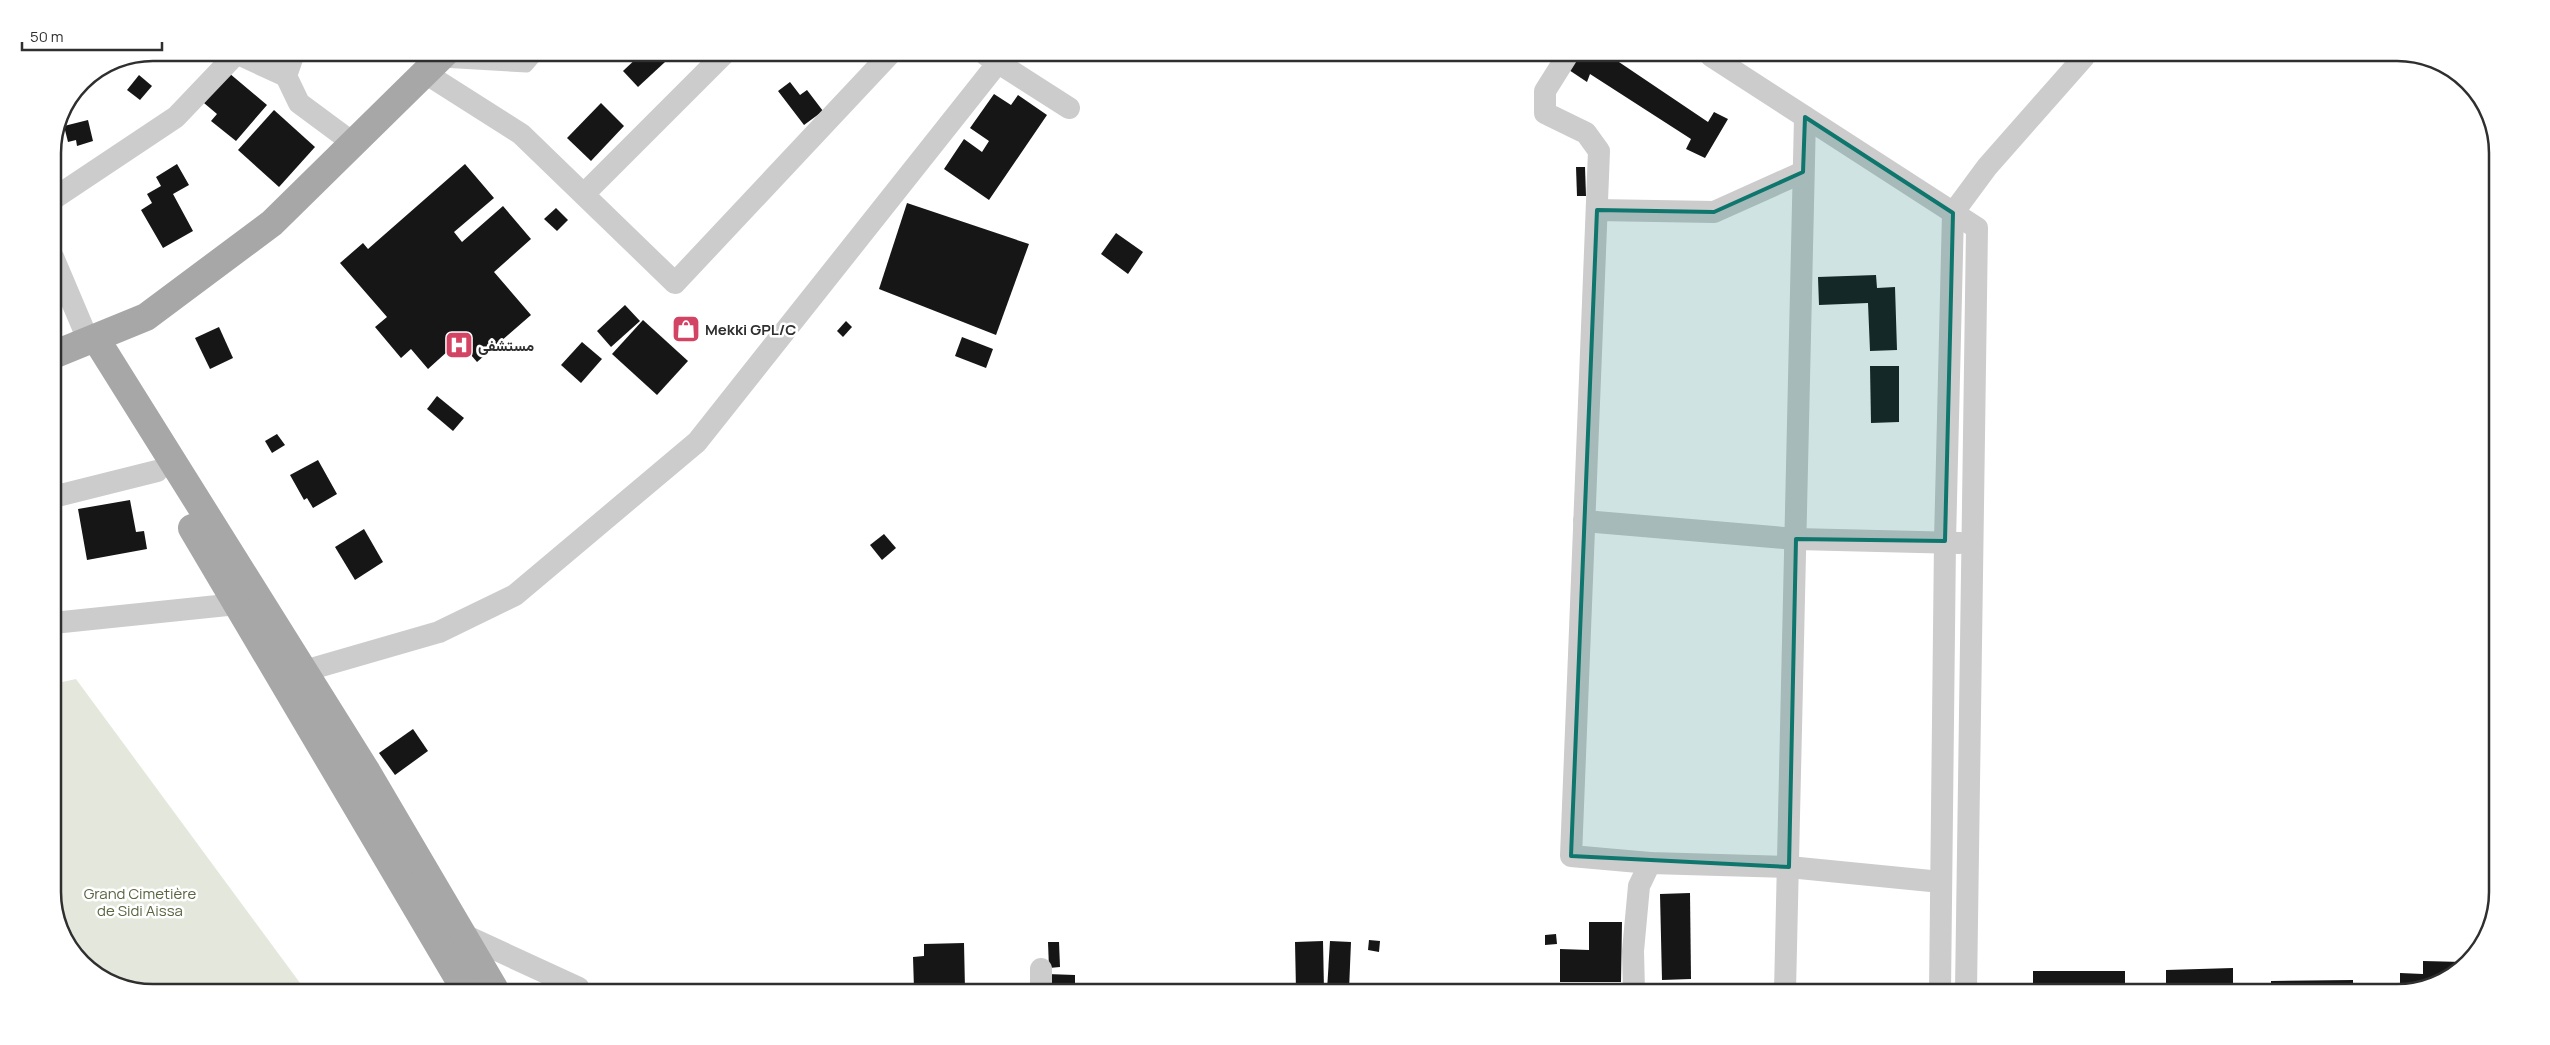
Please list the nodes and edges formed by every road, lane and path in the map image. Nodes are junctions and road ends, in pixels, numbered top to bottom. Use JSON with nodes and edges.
{"nodes":[{"id":1,"x":228,"y":61,"type":"edge"},
{"id":2,"x":253,"y":61,"type":"edge"},
{"id":3,"x":291,"y":61,"type":"edge"},
{"id":4,"x":532,"y":61,"type":"edge"},
{"id":5,"x":717,"y":61,"type":"edge"},
{"id":6,"x":883,"y":61,"type":"edge"},
{"id":7,"x":993,"y":61,"type":"edge"},
{"id":8,"x":1002,"y":61,"type":"edge"},
{"id":9,"x":1564,"y":61,"type":"edge"},
{"id":10,"x":2080,"y":61,"type":"edge"},
{"id":11,"x":436,"y":62,"type":"edge"},
{"id":12,"x":1738,"y":63,"type":"edge"},
{"id":13,"x":286,"y":76,"type":"junction"},
{"id":14,"x":1069,"y":108,"type":"dead end"},
{"id":15,"x":1805,"y":117,"type":"junction"},
{"id":16,"x":353,"y":143,"type":"junction"},
{"id":17,"x":1804,"y":172,"type":"junction"},
{"id":18,"x":61,"y":194,"type":"edge"},
{"id":19,"x":584,"y":194,"type":"junction"},
{"id":20,"x":1597,"y":210,"type":"junction"},
{"id":21,"x":1953,"y":213,"type":"junction"},
{"id":22,"x":61,"y":276,"type":"edge"},
{"id":23,"x":89,"y":342,"type":"junction"},
{"id":24,"x":61,"y":352,"type":"edge"},
{"id":25,"x":157,"y":471,"type":"junction"},
{"id":26,"x":61,"y":494,"type":"edge"},
{"id":27,"x":1584,"y":521,"type":"junction"},
{"id":28,"x":1796,"y":539,"type":"junction"},
{"id":29,"x":1945,"y":541,"type":"junction"},
{"id":30,"x":1971,"y":544,"type":"junction"},
{"id":31,"x":236,"y":604,"type":"junction"},
{"id":32,"x":61,"y":622,"type":"edge"},
{"id":33,"x":294,"y":677,"type":"junction"},
{"id":34,"x":1650,"y":863,"type":"junction"},
{"id":35,"x":1788,"y":867,"type":"junction"},
{"id":36,"x":1941,"y":882,"type":"junction"},
{"id":37,"x":464,"y":935,"type":"junction"},
{"id":38,"x":462,"y":984,"type":"edge"},
{"id":39,"x":492,"y":984,"type":"edge"},
{"id":40,"x":570,"y":984,"type":"edge"},
{"id":41,"x":1634,"y":984,"type":"edge"},
{"id":42,"x":1785,"y":984,"type":"edge"},
{"id":43,"x":1940,"y":984,"type":"edge"},
{"id":44,"x":1966,"y":984,"type":"edge"}],
"edges":[{"from":1,"to":18,"type":"street"},
{"from":2,"to":13,"type":"street"},
{"from":3,"to":13,"type":"street"},
{"from":4,"to":11,"type":"lane"},
{"from":5,"to":19,"type":"street"},
{"from":6,"to":19,"type":"street"},
{"from":7,"to":33,"type":"street"},
{"from":8,"to":14,"type":"street"},
{"from":9,"to":20,"type":"street"},
{"from":10,"to":21,"type":"street"},
{"from":11,"to":16,"type":"main road"},
{"from":11,"to":19,"type":"street"},
{"from":12,"to":15,"type":"street"},
{"from":13,"to":16,"type":"street"},
{"from":15,"to":17,"type":"street"},
{"from":15,"to":21,"type":"street"},
{"from":16,"to":23,"type":"main road"},
{"from":17,"to":20,"type":"street"},
{"from":17,"to":28,"type":"street"},
{"from":20,"to":27,"type":"street"},
{"from":21,"to":29,"type":"street"},
{"from":21,"to":30,"type":"street"},
{"from":22,"to":23,"type":"street"},
{"from":23,"to":24,"type":"main road"},
{"from":23,"to":25,"type":"main road"},
{"from":23,"to":33,"type":"main road"},
{"from":25,"to":26,"type":"street"},
{"from":25,"to":31,"type":"main road"},
{"from":27,"to":28,"type":"street"},
{"from":27,"to":34,"type":"street"},
{"from":28,"to":29,"type":"street"},
{"from":28,"to":35,"type":"street"},
{"from":29,"to":30,"type":"street"},
{"from":29,"to":36,"type":"street"},
{"from":30,"to":44,"type":"street"},
{"from":31,"to":32,"type":"street"},
{"from":31,"to":33,"type":"main road"},
{"from":33,"to":37,"type":"main road"},
{"from":33,"to":38,"type":"main road"},
{"from":34,"to":35,"type":"street"},
{"from":34,"to":41,"type":"street"},
{"from":35,"to":36,"type":"street"},
{"from":35,"to":42,"type":"street"},
{"from":36,"to":43,"type":"street"},
{"from":37,"to":39,"type":"main road"},
{"from":37,"to":40,"type":"street"}]}
